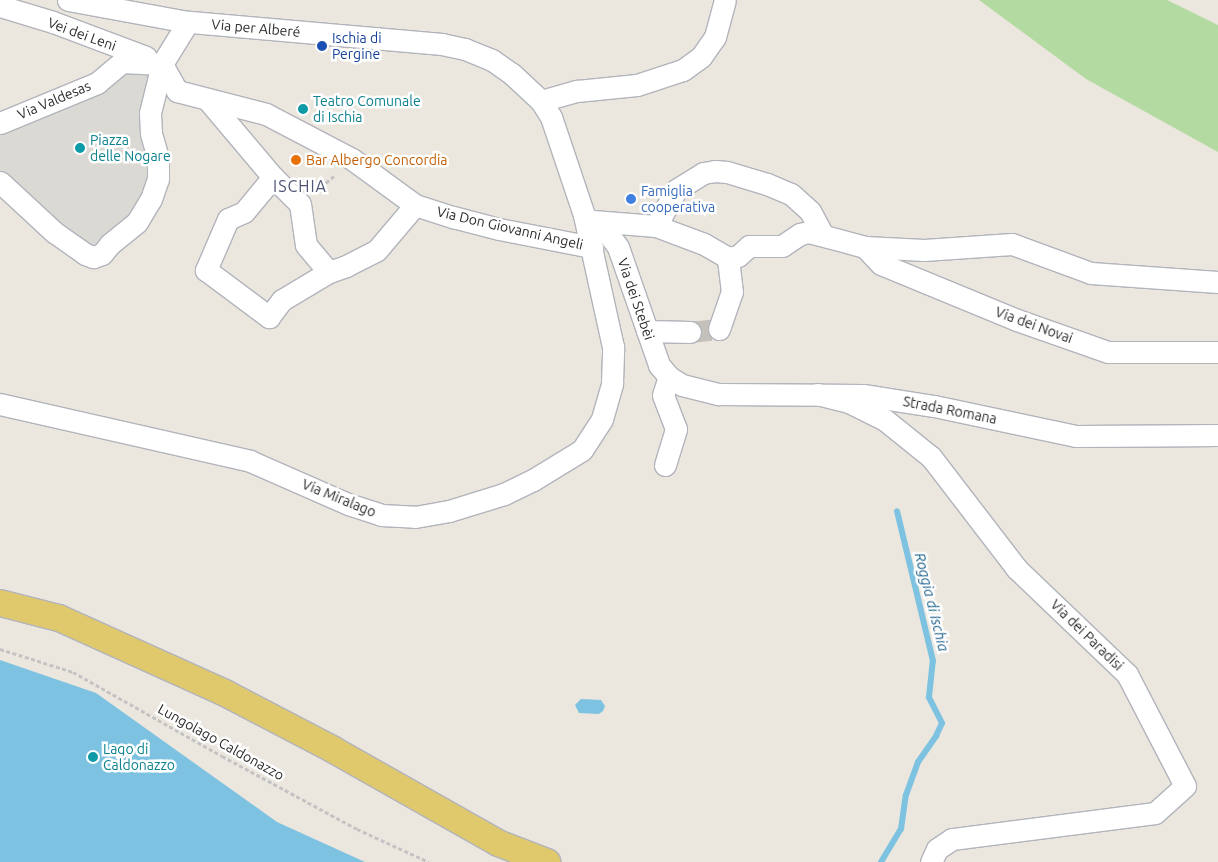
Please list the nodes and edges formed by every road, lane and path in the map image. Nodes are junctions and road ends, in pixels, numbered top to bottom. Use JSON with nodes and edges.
{"nodes":[{"id":1,"x":68,"y":0,"type":"edge"},
{"id":2,"x":725,"y":0,"type":"edge"},
{"id":3,"x":0,"y":6,"type":"edge"},
{"id":4,"x":188,"y":22,"type":"junction"},
{"id":5,"x":162,"y":64,"type":"junction"},
{"id":6,"x":207,"y":100,"type":"junction"},
{"id":7,"x":541,"y":100,"type":"junction"},
{"id":8,"x":0,"y":123,"type":"edge"},
{"id":9,"x":337,"y":173,"type":"dead end"},
{"id":10,"x":273,"y":177,"type":"junction"},
{"id":11,"x":0,"y":182,"type":"edge"},
{"id":12,"x":300,"y":204,"type":"junction"},
{"id":13,"x":415,"y":205,"type":"junction"},
{"id":14,"x":593,"y":221,"type":"junction"},
{"id":15,"x":656,"y":226,"type":"junction"},
{"id":16,"x":822,"y":234,"type":"junction"},
{"id":17,"x":592,"y":247,"type":"junction"},
{"id":18,"x":865,"y":247,"type":"junction"},
{"id":19,"x":728,"y":258,"type":"junction"},
{"id":20,"x":329,"y":272,"type":"junction"},
{"id":21,"x":1218,"y":282,"type":"edge"},
{"id":22,"x":719,"y":329,"type":"dead end"},
{"id":23,"x":647,"y":331,"type":"junction"},
{"id":24,"x":690,"y":332,"type":"tunnel mouth"},
{"id":25,"x":1218,"y":352,"type":"edge"},
{"id":26,"x":676,"y":381,"type":"junction"},
{"id":27,"x":817,"y":394,"type":"junction"},
{"id":28,"x":0,"y":404,"type":"edge"},
{"id":29,"x":1218,"y":435,"type":"edge"},
{"id":30,"x":665,"y":465,"type":"dead end"},
{"id":31,"x":0,"y":603,"type":"edge"},
{"id":32,"x":0,"y":649,"type":"edge"},
{"id":33,"x":429,"y":862,"type":"edge"},
{"id":34,"x":547,"y":862,"type":"edge"},
{"id":35,"x":931,"y":862,"type":"edge"}],
"edges":[{"from":1,"to":4,"type":"street","name":"Via per Alberé"},
{"from":2,"to":7,"type":"street"},
{"from":3,"to":5,"type":"street","name":"Vei dei Leni"},
{"from":4,"to":5,"type":"street"},
{"from":4,"to":7,"type":"street","name":"Via per Alberé"},
{"from":5,"to":6,"type":"street","name":"Via Don Giovanni Angeli"},
{"from":5,"to":8,"type":"street","name":"Via Valdesas"},
{"from":5,"to":11,"type":"street"},
{"from":6,"to":10,"type":"street"},
{"from":6,"to":13,"type":"street","name":"Via Don Giovanni Angeli"},
{"from":7,"to":14,"type":"street","name":"Via per Alberé"},
{"from":9,"to":12,"type":"path"},
{"from":10,"to":12,"type":"street"},
{"from":10,"to":20,"type":"street"},
{"from":12,"to":20,"type":"street"},
{"from":13,"to":17,"type":"street","name":"Via Don Giovanni Angeli"},
{"from":13,"to":20,"type":"street"},
{"from":14,"to":15,"type":"street"},
{"from":14,"to":17,"type":"street","name":"Via per Alberé"},
{"from":14,"to":23,"type":"street","name":"Via dei Stebèi"},
{"from":15,"to":16,"type":"street"},
{"from":15,"to":19,"type":"street"},
{"from":16,"to":18,"type":"street","name":"Via dei Novai"},
{"from":16,"to":19,"type":"street"},
{"from":17,"to":28,"type":"street","name":"Via Miralago"},
{"from":18,"to":21,"type":"street","name":"Via dei Novai"},
{"from":18,"to":25,"type":"street","name":"Via dei Novai"},
{"from":19,"to":22,"type":"street"},
{"from":23,"to":24,"type":"street"},
{"from":23,"to":26,"type":"street","name":"Via dei Stebèi"},
{"from":26,"to":27,"type":"street","name":"Strada Romana"},
{"from":26,"to":30,"type":"street"},
{"from":27,"to":29,"type":"street","name":"Strada Romana"},
{"from":27,"to":35,"type":"street","name":"Via dei Paradisi"},
{"from":31,"to":34,"type":"main road"},
{"from":32,"to":33,"type":"path","name":"Lungolago Caldonazzo"}]}
